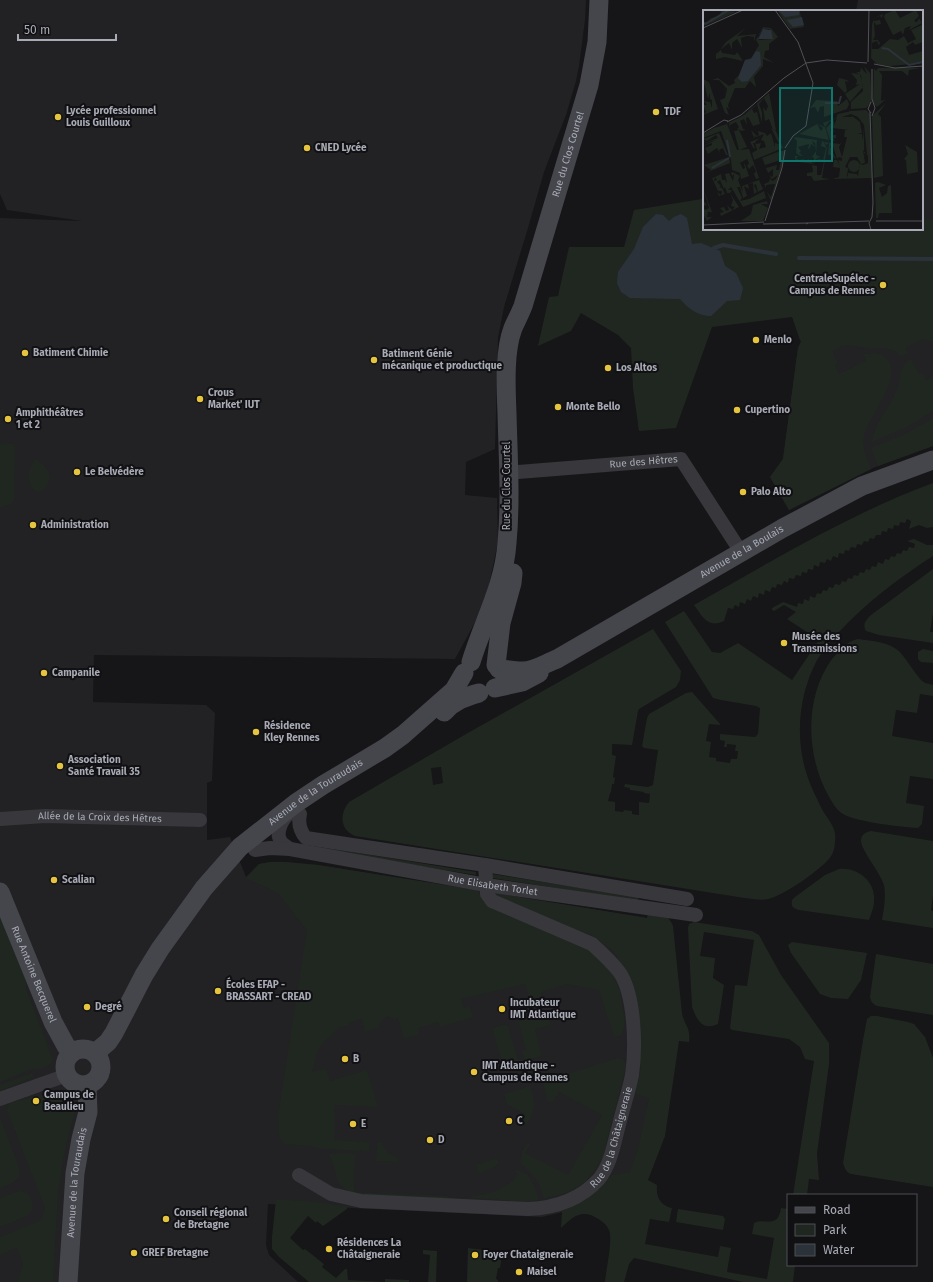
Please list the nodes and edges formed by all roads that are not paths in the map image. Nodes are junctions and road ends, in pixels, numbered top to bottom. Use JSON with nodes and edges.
{"nodes":[{"id":1,"x":599,"y":0,"type":"edge"},
{"id":2,"x":523,"y":306,"type":"junction"},
{"id":3,"x":933,"y":460,"type":"edge"},
{"id":4,"x":518,"y":472,"type":"junction"},
{"id":5,"x":741,"y":552,"type":"junction"},
{"id":6,"x":557,"y":658,"type":"junction"},
{"id":7,"x":497,"y":667,"type":"junction"},
{"id":8,"x":468,"y":668,"type":"junction"},
{"id":9,"x":487,"y":691,"type":"junction"},
{"id":10,"x":313,"y":792,"type":"junction"},
{"id":11,"x":300,"y":814,"type":"junction"},
{"id":12,"x":0,"y":819,"type":"edge"},
{"id":13,"x":200,"y":820,"type":"dead end"},
{"id":14,"x":280,"y":828,"type":"junction"},
{"id":15,"x":261,"y":830,"type":"junction"},
{"id":16,"x":306,"y":838,"type":"junction"},
{"id":17,"x":290,"y":849,"type":"junction"},
{"id":18,"x":255,"y":850,"type":"junction"},
{"id":19,"x":485,"y":865,"type":"junction"},
{"id":20,"x":486,"y":885,"type":"junction"},
{"id":21,"x":0,"y":892,"type":"edge"},
{"id":22,"x":687,"y":899,"type":"dead end"},
{"id":23,"x":696,"y":914,"type":"dead end"},
{"id":24,"x":179,"y":924,"type":"junction"},
{"id":25,"x":74,"y":1052,"type":"junction"},
{"id":26,"x":94,"y":1054,"type":"junction"},
{"id":27,"x":67,"y":1074,"type":"junction"},
{"id":28,"x":87,"y":1084,"type":"junction"},
{"id":29,"x":0,"y":1099,"type":"edge"},
{"id":30,"x":299,"y":1175,"type":"dead end"},
{"id":31,"x":68,"y":1282,"type":"edge"}],
"edges":[{"from":1,"to":2,"type":"main road","name":"Rue du Clos Courtel"},
{"from":2,"to":4,"type":"main road","name":"Rue du Clos Courtel"},
{"from":2,"to":8,"type":"main road","name":"Rue du Clos Courtel"},
{"from":3,"to":5,"type":"main road","name":"Avenue de la Boulais"},
{"from":4,"to":5,"type":"street","name":"Rue des Hêtres"},
{"from":4,"to":7,"type":"main road","name":"Rue du Clos Courtel"},
{"from":5,"to":6,"type":"main road","name":"Avenue de la Boulais"},
{"from":6,"to":7,"type":"main road","name":"Avenue de la Boulais"},
{"from":6,"to":9,"type":"main road","name":"Avenue de la Boulais"},
{"from":7,"to":8,"type":"main road"},
{"from":7,"to":9,"type":"main road"},
{"from":8,"to":9,"type":"main road"},
{"from":8,"to":10,"type":"main road","name":"Avenue de la Touraudais"},
{"from":9,"to":11,"type":"main road","name":"Avenue de la Touraudais"},
{"from":10,"to":14,"type":"street"},
{"from":10,"to":15,"type":"main road","name":"Avenue de la Touraudais"},
{"from":11,"to":14,"type":"main road","name":"Avenue de la Touraudais"},
{"from":11,"to":16,"type":"street"},
{"from":12,"to":13,"type":"street","name":"Allée de la Croix des Hêtres"},
{"from":14,"to":15,"type":"street","name":"Rue Elisabeth Torlet"},
{"from":14,"to":16,"type":"street","name":"Rue Elisabeth Torlet"},
{"from":14,"to":17,"type":"street"},
{"from":14,"to":18,"type":"main road","name":"Avenue de la Touraudais"},
{"from":15,"to":24,"type":"main road","name":"Avenue de la Touraudais"},
{"from":16,"to":19,"type":"street","name":"Rue Elisabeth Torlet"},
{"from":17,"to":18,"type":"street","name":"Rue Elisabeth Torlet"},
{"from":17,"to":20,"type":"street","name":"Rue Elisabeth Torlet"},
{"from":18,"to":24,"type":"main road","name":"Avenue de la Touraudais"},
{"from":19,"to":20,"type":"street","name":"Rue de la Châtaigneraie"},
{"from":19,"to":22,"type":"street","name":"Rue Elisabeth Torlet"},
{"from":20,"to":23,"type":"street","name":"Rue Elisabeth Torlet"},
{"from":20,"to":30,"type":"street","name":"Rue de la Châtaigneraie"},
{"from":21,"to":25,"type":"main road","name":"Rue Antoine Becquerel"},
{"from":24,"to":26,"type":"main road","name":"Avenue de la Touraudais"},
{"from":25,"to":26,"type":"main road"},
{"from":25,"to":27,"type":"main road"},
{"from":26,"to":28,"type":"main road"},
{"from":27,"to":28,"type":"main road"},
{"from":27,"to":29,"type":"street"},
{"from":28,"to":31,"type":"main road","name":"Avenue de la Touraudais"}]}
